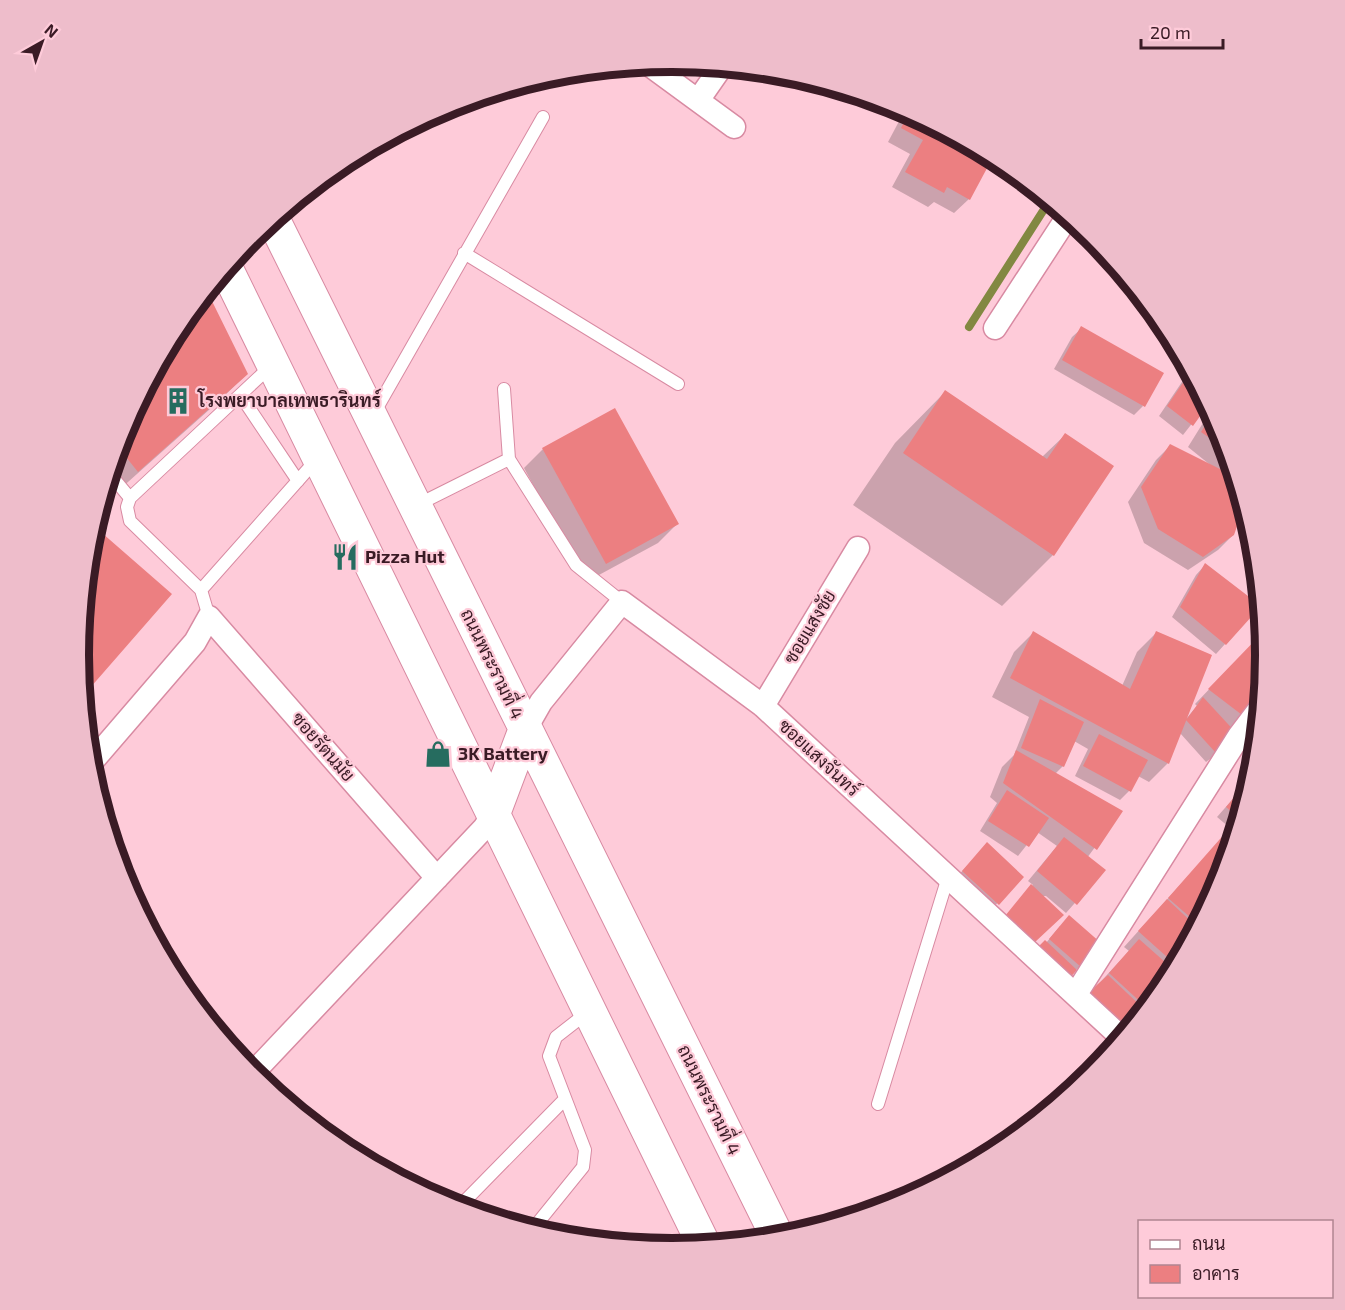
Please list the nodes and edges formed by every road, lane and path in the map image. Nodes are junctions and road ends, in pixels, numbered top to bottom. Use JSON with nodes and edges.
{"nodes":[{"id":1,"x":660,"y":72,"type":"edge"},
{"id":2,"x":717,"y":74,"type":"edge"},
{"id":3,"x":699,"y":99,"type":"junction"},
{"id":4,"x":543,"y":117,"type":"dead end"},
{"id":5,"x":734,"y":127,"type":"dead end"},
{"id":6,"x":1063,"y":223,"type":"edge"},
{"id":7,"x":277,"y":227,"type":"edge"},
{"id":8,"x":465,"y":254,"type":"junction"},
{"id":9,"x":230,"y":276,"type":"edge"},
{"id":10,"x":995,"y":328,"type":"dead end"},
{"id":11,"x":273,"y":364,"type":"junction"},
{"id":12,"x":678,"y":384,"type":"dead end"},
{"id":13,"x":504,"y":389,"type":"dead end"},
{"id":14,"x":241,"y":396,"type":"junction"},
{"id":15,"x":371,"y":419,"type":"junction"},
{"id":16,"x":509,"y":459,"type":"junction"},
{"id":17,"x":308,"y":470,"type":"junction"},
{"id":18,"x":116,"y":481,"type":"edge"},
{"id":19,"x":130,"y":498,"type":"junction"},
{"id":20,"x":414,"y":507,"type":"junction"},
{"id":21,"x":858,"y":548,"type":"dead end"},
{"id":22,"x":201,"y":590,"type":"junction"},
{"id":23,"x":622,"y":602,"type":"junction"},
{"id":24,"x":209,"y":617,"type":"junction"},
{"id":25,"x":763,"y":706,"type":"junction"},
{"id":26,"x":1252,"y":718,"type":"edge"},
{"id":27,"x":525,"y":730,"type":"junction"},
{"id":28,"x":98,"y":754,"type":"edge"},
{"id":29,"x":493,"y":815,"type":"junction"},
{"id":30,"x":948,"y":877,"type":"junction"},
{"id":31,"x":437,"y":878,"type":"junction"},
{"id":32,"x":1076,"y":994,"type":"junction"},
{"id":33,"x":589,"y":1011,"type":"junction"},
{"id":34,"x":1116,"y":1033,"type":"edge"},
{"id":35,"x":259,"y":1066,"type":"edge"},
{"id":36,"x":564,"y":1100,"type":"junction"},
{"id":37,"x":878,"y":1104,"type":"dead end"},
{"id":38,"x":466,"y":1200,"type":"edge"},
{"id":39,"x":538,"y":1222,"type":"edge"},
{"id":40,"x":774,"y":1229,"type":"edge"},
{"id":41,"x":700,"y":1237,"type":"edge"}],
"edges":[{"from":1,"to":3,"type":"street"},
{"from":2,"to":3,"type":"street"},
{"from":3,"to":5,"type":"street"},
{"from":4,"to":8,"type":"lane"},
{"from":6,"to":10,"type":"street"},
{"from":7,"to":15,"type":"main road","name":"ถนนพระรามที่ 4"},
{"from":8,"to":12,"type":"lane"},
{"from":8,"to":15,"type":"lane"},
{"from":9,"to":11,"type":"main road"},
{"from":11,"to":14,"type":"lane"},
{"from":11,"to":17,"type":"main road"},
{"from":13,"to":16,"type":"lane"},
{"from":14,"to":17,"type":"lane"},
{"from":14,"to":19,"type":"lane"},
{"from":15,"to":20,"type":"main road","name":"ถนนพระรามที่ 4"},
{"from":16,"to":20,"type":"lane"},
{"from":16,"to":23,"type":"lane"},
{"from":17,"to":22,"type":"lane"},
{"from":17,"to":29,"type":"main road"},
{"from":18,"to":19,"type":"lane"},
{"from":19,"to":22,"type":"lane"},
{"from":20,"to":27,"type":"main road","name":"ถนนพระรามที่ 4"},
{"from":21,"to":25,"type":"street","name":"ซอยแสงชัย"},
{"from":22,"to":24,"type":"lane"},
{"from":23,"to":25,"type":"street","name":"ซอยแสงจันทร์"},
{"from":23,"to":27,"type":"street"},
{"from":24,"to":28,"type":"street"},
{"from":24,"to":31,"type":"street","name":"ซอยรัตนมัย"},
{"from":25,"to":30,"type":"street","name":"ซอยแสงจันทร์"},
{"from":26,"to":32,"type":"street"},
{"from":27,"to":29,"type":"main road"},
{"from":27,"to":40,"type":"main road","name":"ถนนพระรามที่ 4"},
{"from":29,"to":31,"type":"street"},
{"from":29,"to":33,"type":"main road"},
{"from":30,"to":32,"type":"street","name":"ซอยแสงจันทร์"},
{"from":30,"to":37,"type":"lane"},
{"from":31,"to":35,"type":"street"},
{"from":32,"to":34,"type":"street","name":"ซอยแสงจันทร์"},
{"from":33,"to":36,"type":"lane"},
{"from":33,"to":41,"type":"main road"},
{"from":36,"to":38,"type":"lane"},
{"from":36,"to":39,"type":"lane"}]}
